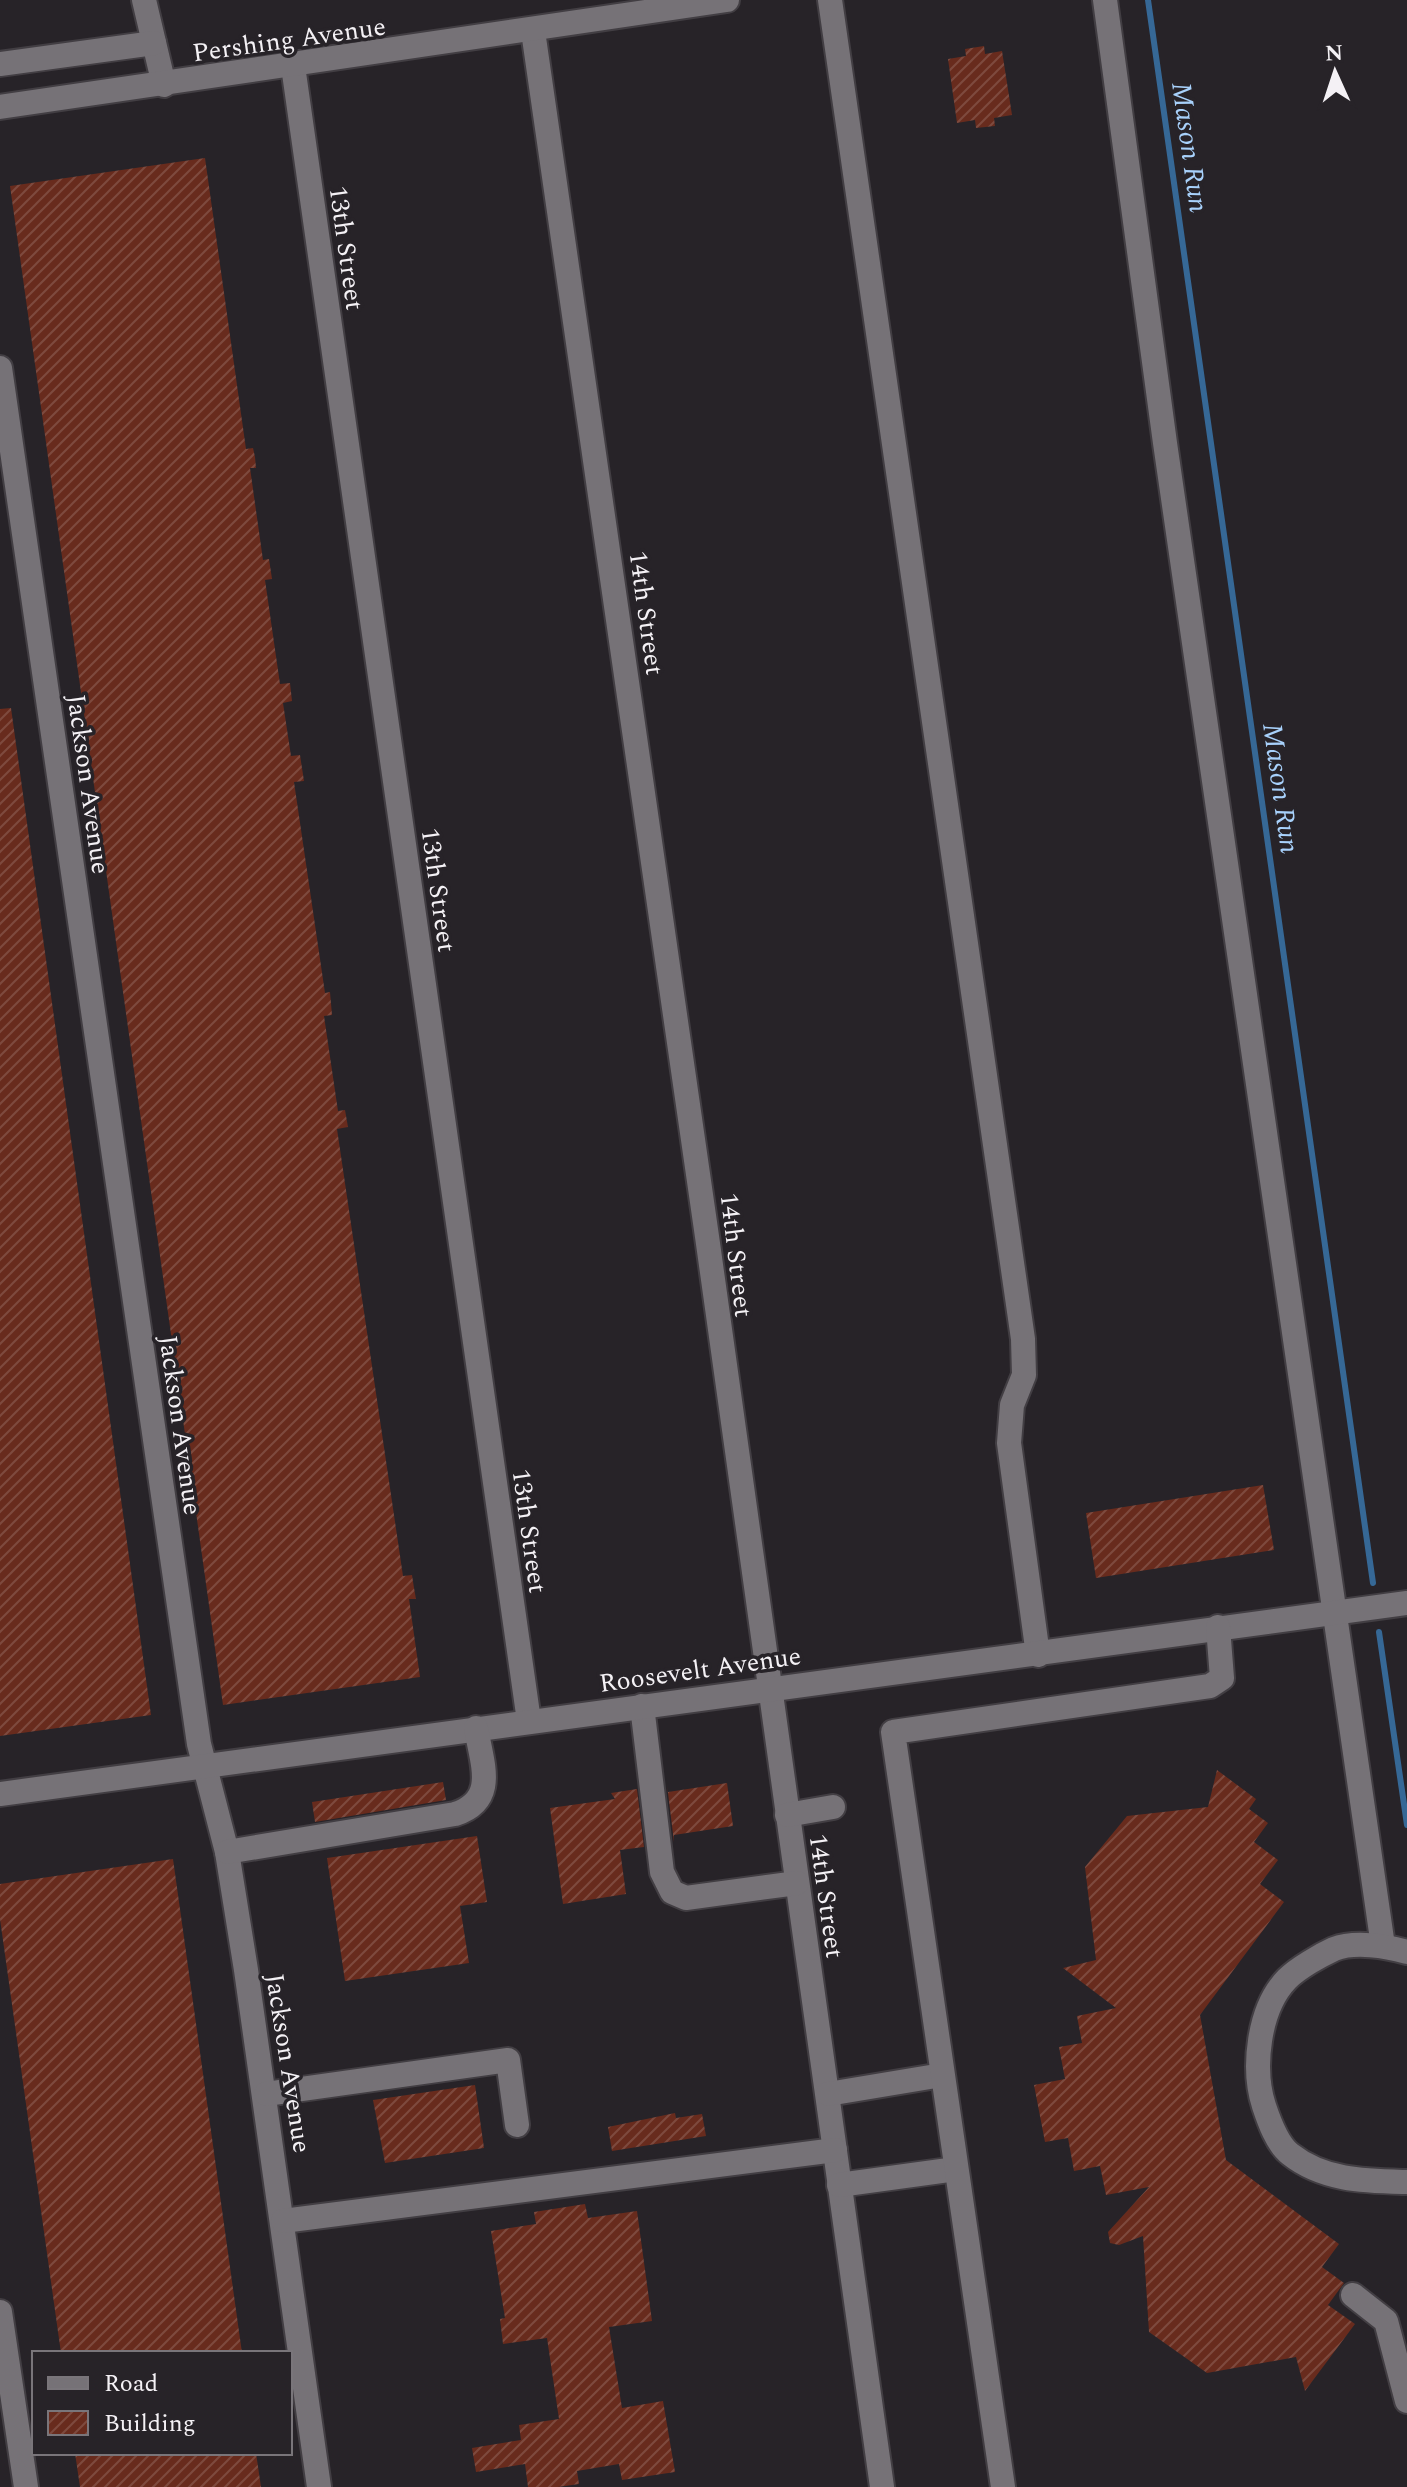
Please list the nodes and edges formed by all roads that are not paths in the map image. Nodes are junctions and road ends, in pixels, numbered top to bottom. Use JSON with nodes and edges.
{"nodes":[{"id":1,"x":144,"y":0,"type":"edge"},
{"id":2,"x":727,"y":0,"type":"edge"},
{"id":3,"x":830,"y":0,"type":"edge"},
{"id":4,"x":1105,"y":0,"type":"edge"},
{"id":5,"x":533,"y":31,"type":"junction"},
{"id":6,"x":154,"y":43,"type":"junction"},
{"id":7,"x":0,"y":64,"type":"edge"},
{"id":8,"x":293,"y":66,"type":"junction"},
{"id":9,"x":164,"y":85,"type":"junction"},
{"id":10,"x":0,"y":107,"type":"edge"},
{"id":11,"x":0,"y":368,"type":"edge"},
{"id":12,"x":1407,"y":1603,"type":"edge"},
{"id":13,"x":1334,"y":1613,"type":"junction"},
{"id":14,"x":1218,"y":1627,"type":"junction"},
{"id":15,"x":1038,"y":1655,"type":"junction"},
{"id":16,"x":768,"y":1688,"type":"junction"},
{"id":17,"x":642,"y":1706,"type":"junction"},
{"id":18,"x":529,"y":1721,"type":"junction"},
{"id":19,"x":476,"y":1728,"type":"junction"},
{"id":20,"x":202,"y":1766,"type":"junction"},
{"id":21,"x":0,"y":1794,"type":"edge"},
{"id":22,"x":833,"y":1807,"type":"dead end"},
{"id":23,"x":787,"y":1815,"type":"junction"},
{"id":24,"x":227,"y":1852,"type":"junction"},
{"id":25,"x":797,"y":1883,"type":"junction"},
{"id":26,"x":1395,"y":1949,"type":"edge"},
{"id":27,"x":942,"y":2075,"type":"junction"},
{"id":28,"x":266,"y":2094,"type":"junction"},
{"id":29,"x":828,"y":2094,"type":"junction"},
{"id":30,"x":517,"y":2125,"type":"dead end"},
{"id":31,"x":835,"y":2150,"type":"junction"},
{"id":32,"x":956,"y":2169,"type":"junction"},
{"id":33,"x":1407,"y":2182,"type":"edge"},
{"id":34,"x":839,"y":2185,"type":"junction"},
{"id":35,"x":283,"y":2221,"type":"junction"},
{"id":36,"x":1353,"y":2295,"type":"dead end"},
{"id":37,"x":0,"y":2312,"type":"edge"},
{"id":38,"x":1407,"y":2401,"type":"edge"},
{"id":39,"x":26,"y":2487,"type":"edge"},
{"id":40,"x":319,"y":2487,"type":"edge"},
{"id":41,"x":882,"y":2487,"type":"edge"},
{"id":42,"x":1003,"y":2487,"type":"edge"}],
"edges":[{"from":1,"to":6,"type":"street"},
{"from":2,"to":5,"type":"street","name":"Pershing Avenue"},
{"from":3,"to":15,"type":"street"},
{"from":4,"to":13,"type":"street"},
{"from":5,"to":8,"type":"street","name":"Pershing Avenue"},
{"from":5,"to":16,"type":"street","name":"14th Street"},
{"from":6,"to":7,"type":"street"},
{"from":6,"to":9,"type":"street"},
{"from":8,"to":9,"type":"street","name":"Pershing Avenue"},
{"from":8,"to":18,"type":"street","name":"13th Street"},
{"from":9,"to":10,"type":"street","name":"Pershing Avenue"},
{"from":11,"to":20,"type":"street","name":"Jackson Avenue"},
{"from":12,"to":13,"type":"street","name":"Roosevelt Avenue"},
{"from":13,"to":14,"type":"street","name":"Roosevelt Avenue"},
{"from":13,"to":26,"type":"street"},
{"from":14,"to":15,"type":"street","name":"Roosevelt Avenue"},
{"from":14,"to":27,"type":"street"},
{"from":15,"to":16,"type":"street","name":"Roosevelt Avenue"},
{"from":16,"to":17,"type":"street","name":"Roosevelt Avenue"},
{"from":16,"to":23,"type":"street","name":"14th Street"},
{"from":17,"to":18,"type":"street","name":"Roosevelt Avenue"},
{"from":17,"to":25,"type":"street"},
{"from":18,"to":19,"type":"street","name":"Roosevelt Avenue"},
{"from":19,"to":20,"type":"street","name":"Roosevelt Avenue"},
{"from":19,"to":24,"type":"street"},
{"from":20,"to":21,"type":"street","name":"Roosevelt Avenue"},
{"from":20,"to":24,"type":"street","name":"Jackson Avenue"},
{"from":22,"to":23,"type":"street"},
{"from":23,"to":25,"type":"street","name":"14th Street"},
{"from":24,"to":28,"type":"street","name":"Jackson Avenue"},
{"from":25,"to":29,"type":"street","name":"14th Street"},
{"from":26,"to":33,"type":"street"},
{"from":27,"to":29,"type":"street"},
{"from":27,"to":32,"type":"street"},
{"from":28,"to":30,"type":"street"},
{"from":28,"to":35,"type":"street","name":"Jackson Avenue"},
{"from":29,"to":31,"type":"street","name":"14th Street"},
{"from":31,"to":34,"type":"street","name":"14th Street"},
{"from":31,"to":35,"type":"street"},
{"from":32,"to":34,"type":"street"},
{"from":32,"to":42,"type":"street"},
{"from":34,"to":41,"type":"street","name":"14th Street"},
{"from":35,"to":40,"type":"street","name":"Jackson Avenue"},
{"from":36,"to":38,"type":"street"},
{"from":37,"to":39,"type":"street"}]}
